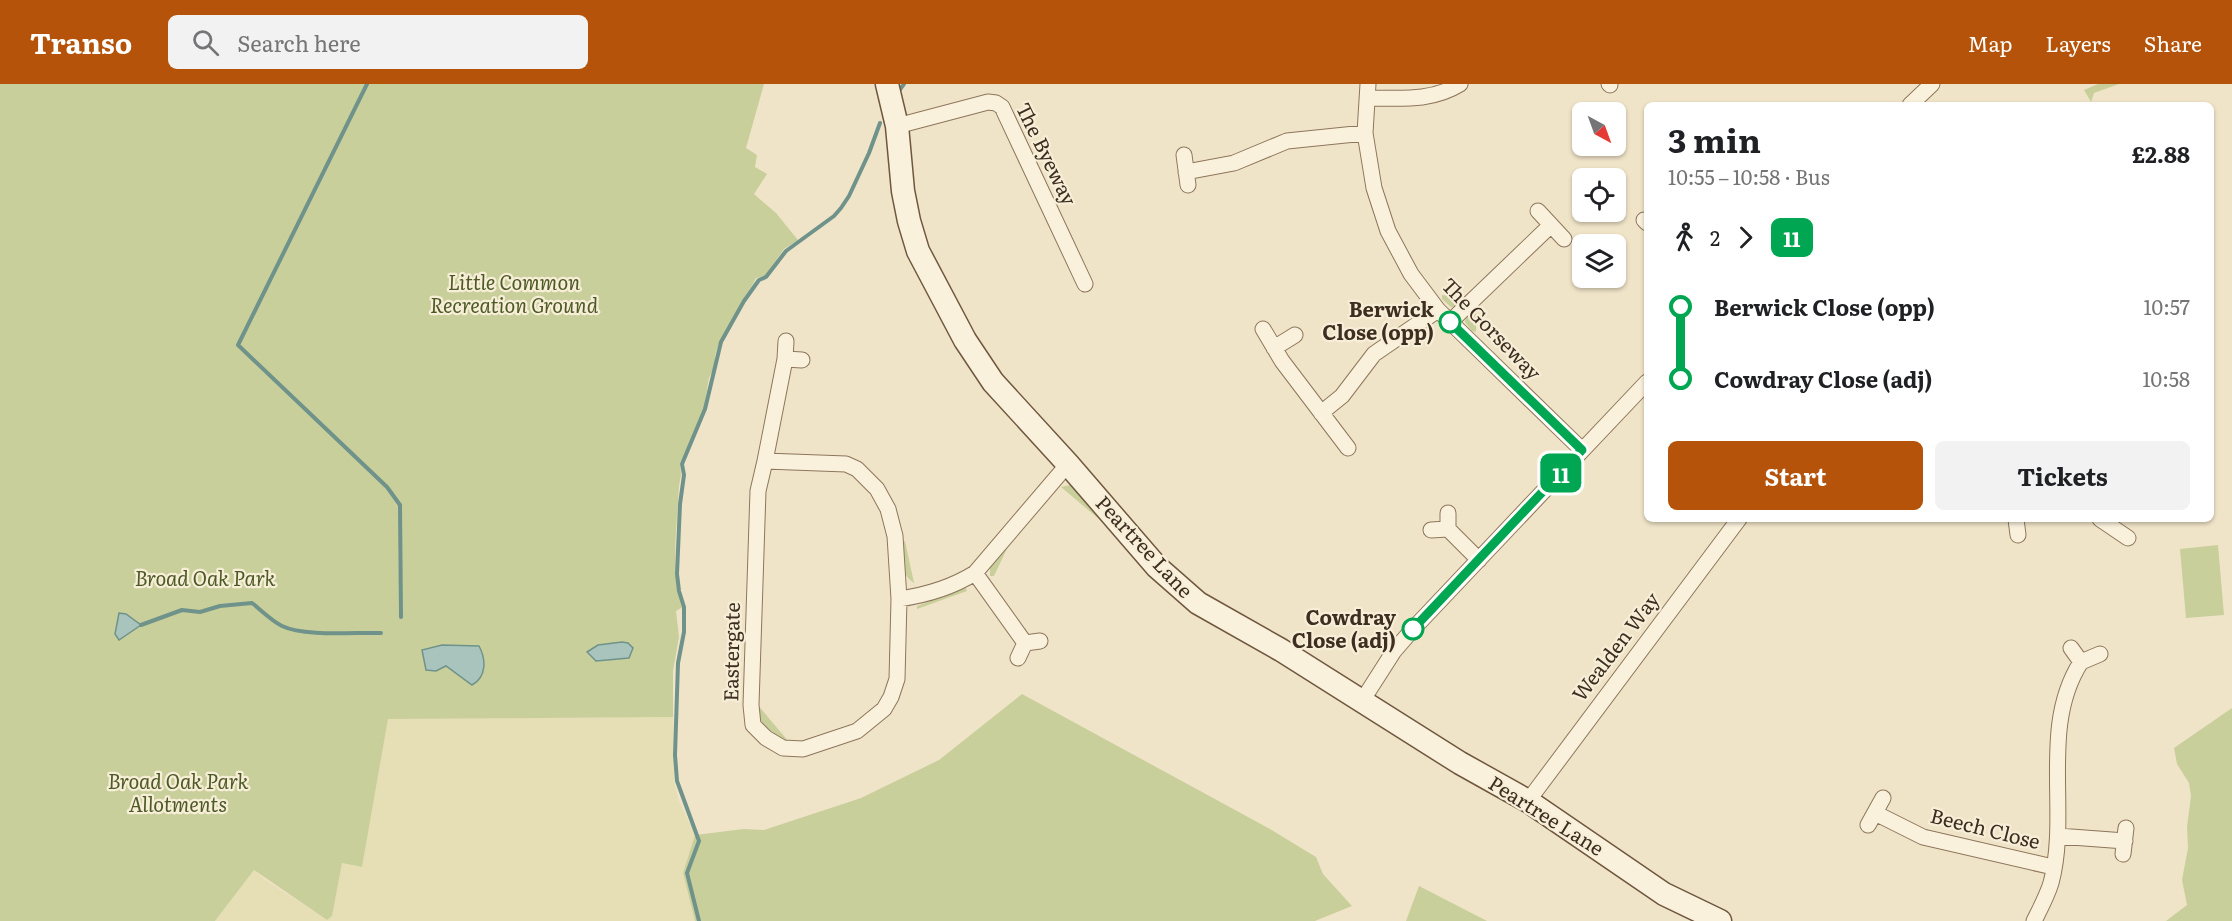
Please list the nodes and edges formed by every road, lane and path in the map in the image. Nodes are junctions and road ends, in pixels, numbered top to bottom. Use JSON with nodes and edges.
{"nodes":[{"id":1,"x":887,"y":84,"type":"edge"},
{"id":2,"x":1460,"y":84,"type":"edge"},
{"id":3,"x":1932,"y":84,"type":"edge"},
{"id":4,"x":1368,"y":91,"type":"edge"},
{"id":5,"x":1913,"y":102,"type":"edge"},
{"id":6,"x":897,"y":126,"type":"junction"},
{"id":7,"x":1365,"y":133,"type":"junction"},
{"id":8,"x":1184,"y":155,"type":"dead end"},
{"id":9,"x":1538,"y":211,"type":"dead end"},
{"id":10,"x":1551,"y":225,"type":"junction"},
{"id":11,"x":1564,"y":239,"type":"dead end"},
{"id":12,"x":1085,"y":284,"type":"dead end"},
{"id":13,"x":1438,"y":310,"type":"junction"},
{"id":14,"x":1450,"y":322,"type":"junction"},
{"id":15,"x":1263,"y":328,"type":"dead end"},
{"id":16,"x":1294,"y":335,"type":"dead end"},
{"id":17,"x":786,"y":341,"type":"dead end"},
{"id":18,"x":1274,"y":348,"type":"junction"},
{"id":19,"x":785,"y":359,"type":"junction"},
{"id":20,"x":802,"y":360,"type":"dead end"},
{"id":21,"x":1644,"y":385,"type":"edge"},
{"id":22,"x":1321,"y":413,"type":"junction"},
{"id":23,"x":1348,"y":448,"type":"dead end"},
{"id":24,"x":1582,"y":450,"type":"junction"},
{"id":25,"x":765,"y":461,"type":"junction"},
{"id":26,"x":1068,"y":464,"type":"junction"},
{"id":27,"x":1448,"y":513,"type":"dead end"},
{"id":28,"x":1737,"y":522,"type":"edge"},
{"id":29,"x":2016,"y":522,"type":"edge"},
{"id":30,"x":2109,"y":522,"type":"edge"},
{"id":31,"x":1448,"y":529,"type":"junction"},
{"id":32,"x":1431,"y":530,"type":"dead end"},
{"id":33,"x":2018,"y":535,"type":"dead end"},
{"id":34,"x":2128,"y":538,"type":"dead end"},
{"id":35,"x":1479,"y":560,"type":"junction"},
{"id":36,"x":975,"y":573,"type":"junction"},
{"id":37,"x":899,"y":599,"type":"junction"},
{"id":38,"x":2071,"y":648,"type":"dead end"},
{"id":39,"x":2100,"y":654,"type":"dead end"},
{"id":40,"x":1018,"y":658,"type":"dead end"},
{"id":41,"x":2081,"y":662,"type":"junction"},
{"id":42,"x":1362,"y":701,"type":"junction"},
{"id":43,"x":1883,"y":798,"type":"dead end"},
{"id":44,"x":1528,"y":801,"type":"junction"},
{"id":45,"x":2058,"y":836,"type":"junction"},
{"id":46,"x":2125,"y":841,"type":"dead end"},
{"id":47,"x":2054,"y":867,"type":"junction"},
{"id":48,"x":1720,"y":921,"type":"edge"},
{"id":49,"x":2034,"y":921,"type":"edge"}],
"edges":[{"from":1,"to":6,"type":"street","name":"Peartree Lane"},
{"from":2,"to":4,"type":"street"},
{"from":3,"to":5,"type":"street"},
{"from":4,"to":7,"type":"street","name":"The Gorseway"},
{"from":6,"to":12,"type":"street","name":"The Byeway"},
{"from":6,"to":26,"type":"street","name":"Peartree Lane"},
{"from":7,"to":8,"type":"street"},
{"from":7,"to":13,"type":"street","name":"The Gorseway"},
{"from":9,"to":10,"type":"street"},
{"from":10,"to":11,"type":"street"},
{"from":10,"to":14,"type":"street"},
{"from":13,"to":14,"type":"street","name":"The Gorseway"},
{"from":13,"to":22,"type":"street"},
{"from":14,"to":24,"type":"street","name":"The Gorseway"},
{"from":15,"to":18,"type":"street"},
{"from":16,"to":18,"type":"street"},
{"from":17,"to":19,"type":"street","name":"Eastergate"},
{"from":18,"to":22,"type":"street"},
{"from":19,"to":20,"type":"street"},
{"from":19,"to":25,"type":"street","name":"Eastergate"},
{"from":21,"to":24,"type":"street"},
{"from":22,"to":23,"type":"street"},
{"from":24,"to":35,"type":"street"},
{"from":25,"to":37,"type":"street","name":"Eastergate"},
{"from":25,"to":37,"type":"street","name":"Eastergate"},
{"from":26,"to":36,"type":"street"},
{"from":26,"to":42,"type":"street","name":"Peartree Lane"},
{"from":27,"to":31,"type":"street"},
{"from":28,"to":44,"type":"street","name":"Wealden Way"},
{"from":29,"to":33,"type":"street"},
{"from":30,"to":34,"type":"street"},
{"from":31,"to":32,"type":"street"},
{"from":31,"to":35,"type":"street"},
{"from":35,"to":42,"type":"street"},
{"from":36,"to":37,"type":"street"},
{"from":36,"to":40,"type":"street"},
{"from":38,"to":41,"type":"street"},
{"from":39,"to":41,"type":"street"},
{"from":41,"to":45,"type":"street"},
{"from":42,"to":44,"type":"street","name":"Peartree Lane"},
{"from":43,"to":47,"type":"street","name":"Beech Close"},
{"from":44,"to":48,"type":"street","name":"Peartree Lane"},
{"from":45,"to":46,"type":"street"},
{"from":45,"to":47,"type":"street"},
{"from":47,"to":49,"type":"street"}]}
